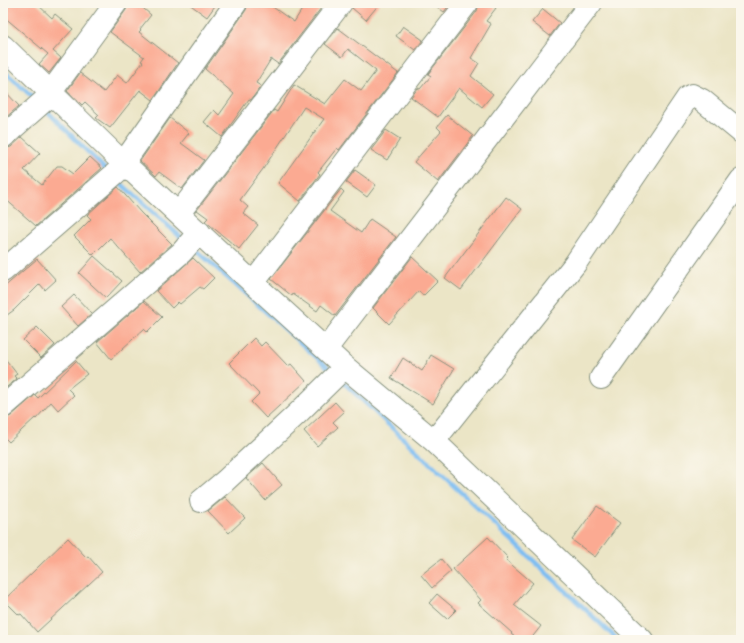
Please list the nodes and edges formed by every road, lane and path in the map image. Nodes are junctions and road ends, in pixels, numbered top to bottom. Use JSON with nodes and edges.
{"nodes":[{"id":1,"x":116,"y":3,"type":"edge"},
{"id":2,"x":236,"y":3,"type":"edge"},
{"id":3,"x":341,"y":3,"type":"edge"},
{"id":4,"x":467,"y":3,"type":"edge"},
{"id":5,"x":591,"y":3,"type":"edge"},
{"id":6,"x":3,"y":46,"type":"edge"},
{"id":7,"x":44,"y":100,"type":"junction"},
{"id":8,"x":741,"y":132,"type":"edge"},
{"id":9,"x":3,"y":136,"type":"edge"},
{"id":10,"x":116,"y":172,"type":"junction"},
{"id":11,"x":741,"y":180,"type":"edge"},
{"id":12,"x":179,"y":213,"type":"junction"},
{"id":13,"x":191,"y":241,"type":"junction"},
{"id":14,"x":3,"y":271,"type":"edge"},
{"id":15,"x":253,"y":282,"type":"junction"},
{"id":16,"x":326,"y":349,"type":"junction"},
{"id":17,"x":340,"y":372,"type":"junction"},
{"id":18,"x":601,"y":378,"type":"dead end"},
{"id":19,"x":3,"y":407,"type":"edge"},
{"id":20,"x":434,"y":441,"type":"junction"},
{"id":21,"x":201,"y":501,"type":"dead end"},
{"id":22,"x":629,"y":636,"type":"edge"}],
"edges":[{"from":1,"to":7,"type":"street"},
{"from":2,"to":10,"type":"street"},
{"from":3,"to":12,"type":"street"},
{"from":4,"to":15,"type":"street"},
{"from":5,"to":16,"type":"street"},
{"from":6,"to":7,"type":"street"},
{"from":7,"to":9,"type":"street"},
{"from":7,"to":10,"type":"street"},
{"from":8,"to":20,"type":"street"},
{"from":10,"to":12,"type":"street"},
{"from":10,"to":14,"type":"street"},
{"from":11,"to":18,"type":"street"},
{"from":12,"to":13,"type":"street"},
{"from":13,"to":15,"type":"street"},
{"from":13,"to":19,"type":"street"},
{"from":15,"to":16,"type":"street"},
{"from":16,"to":17,"type":"street"},
{"from":17,"to":20,"type":"street"},
{"from":17,"to":21,"type":"street"},
{"from":20,"to":22,"type":"street"}]}
